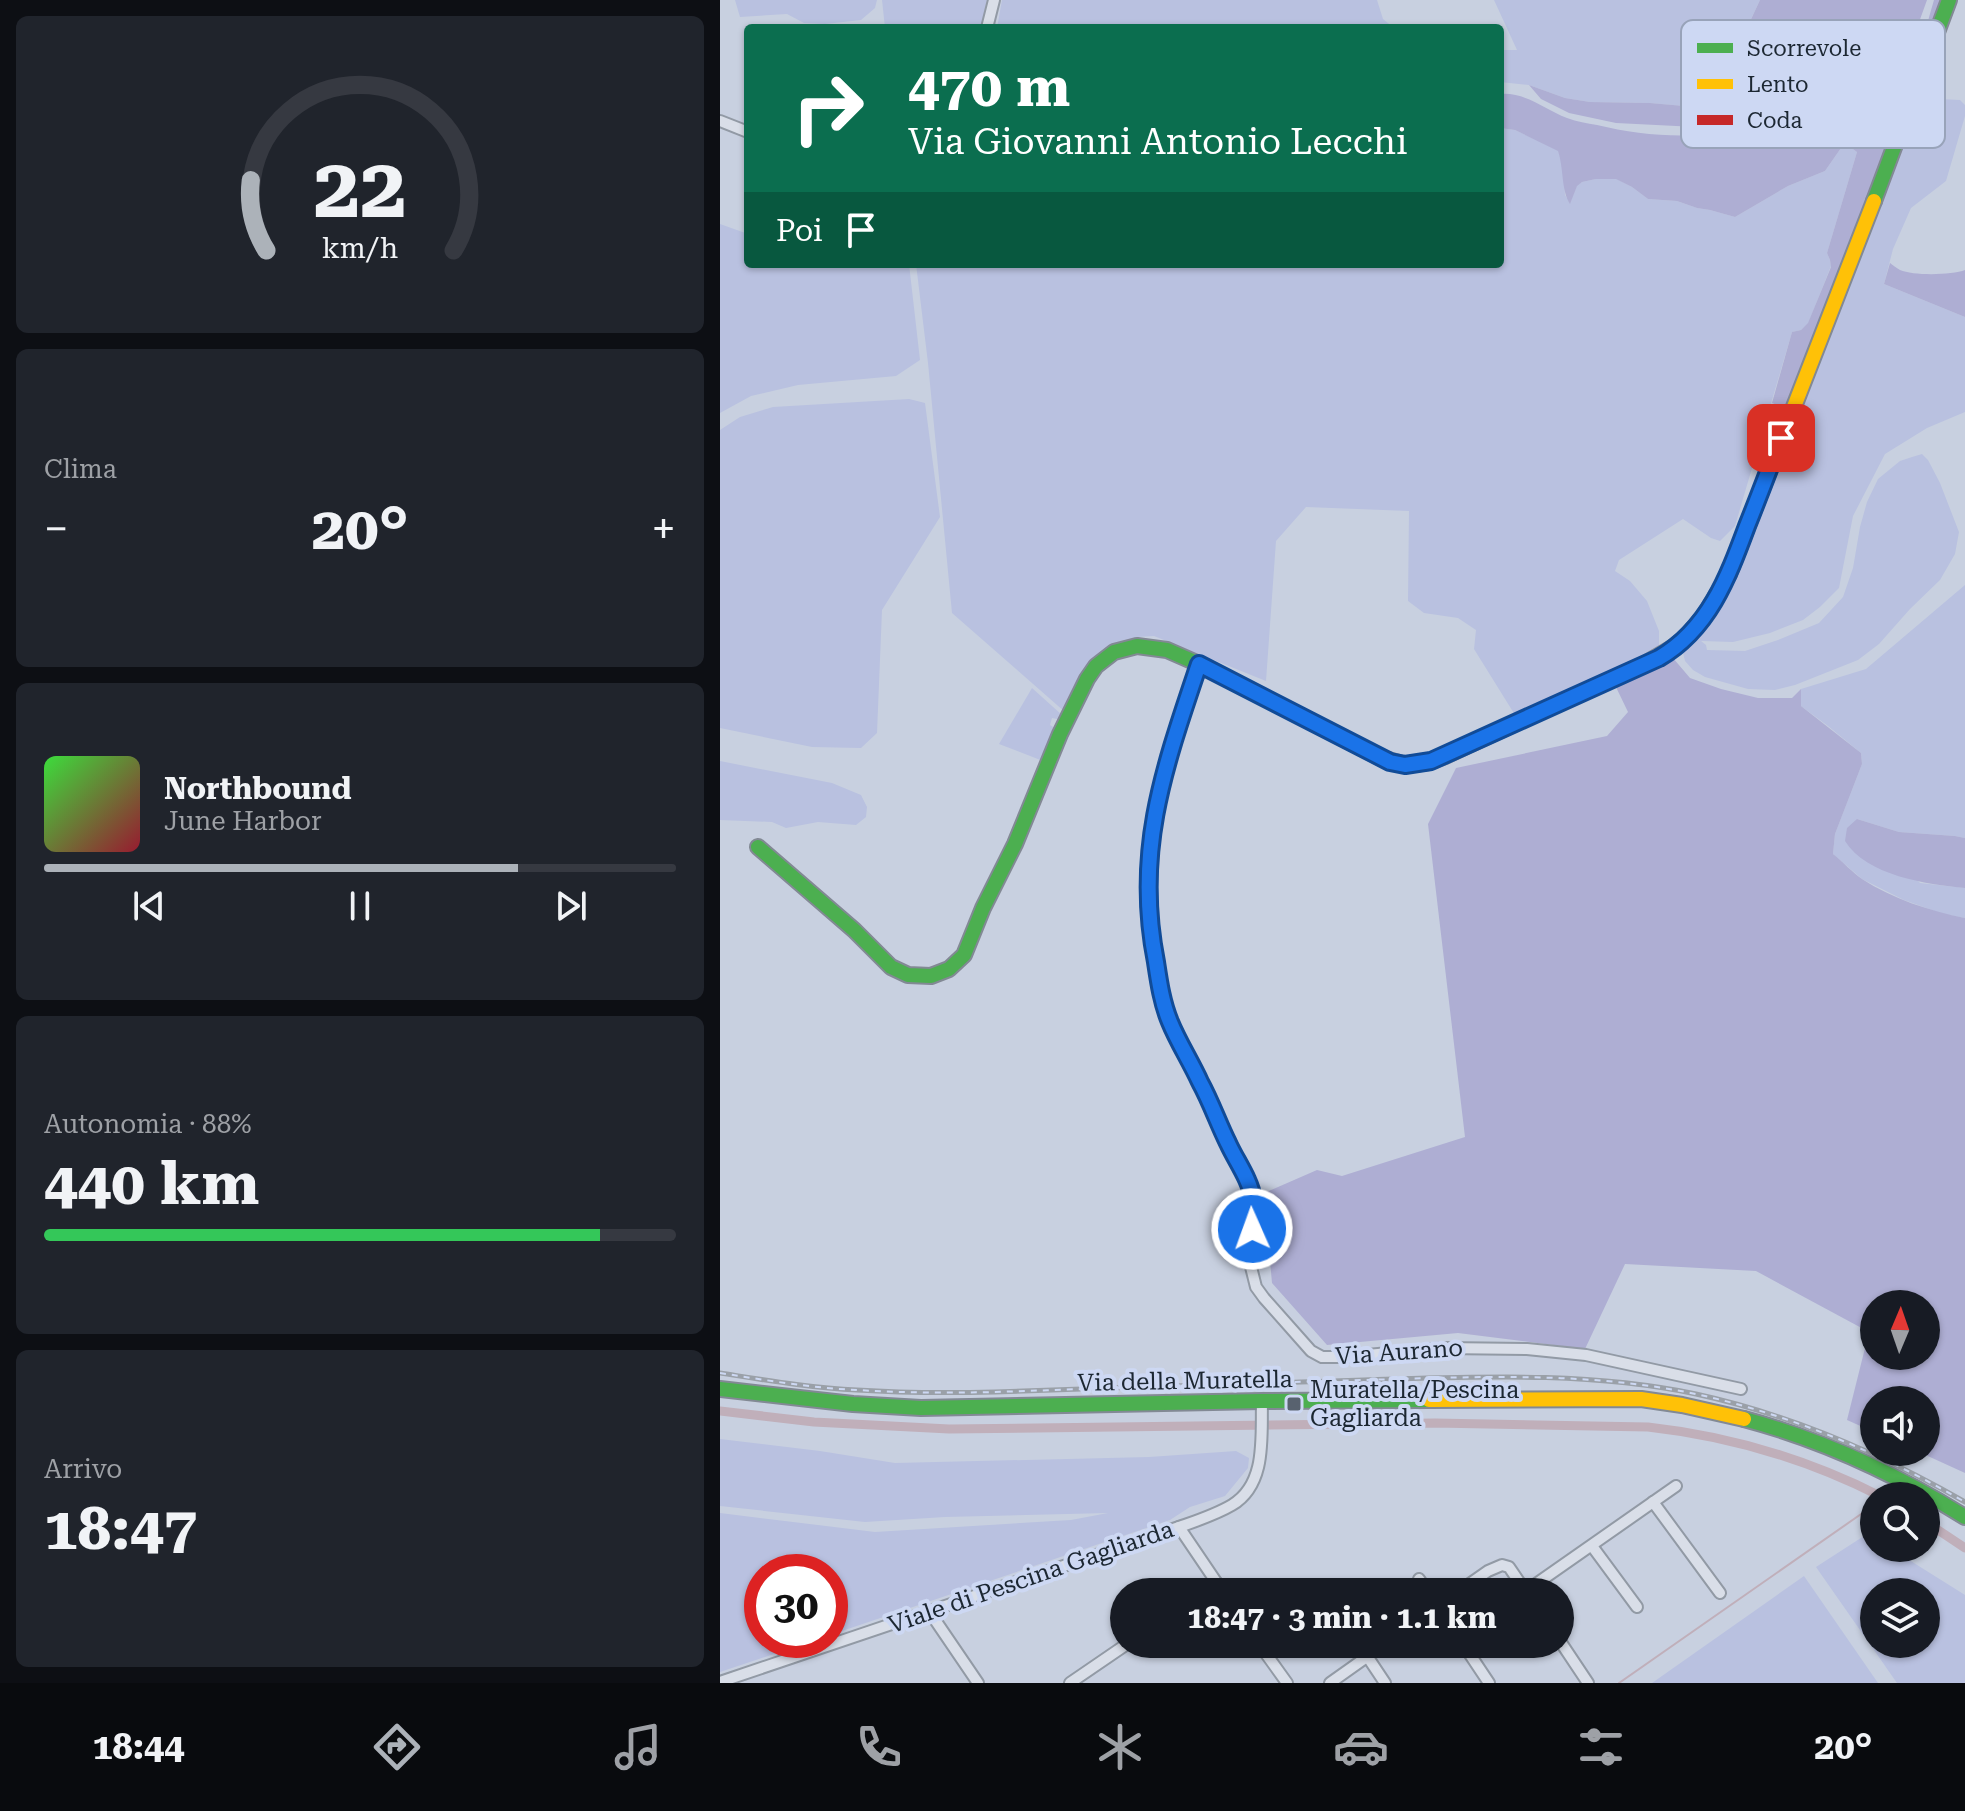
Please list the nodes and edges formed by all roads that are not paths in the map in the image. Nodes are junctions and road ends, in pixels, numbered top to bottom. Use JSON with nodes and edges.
{"nodes":[{"id":1,"x":994,"y":0,"type":"edge"},
{"id":2,"x":1949,"y":0,"type":"edge"},
{"id":3,"x":1942,"y":20,"type":"edge"},
{"id":4,"x":988,"y":24,"type":"edge"},
{"id":5,"x":720,"y":121,"type":"edge"},
{"id":6,"x":744,"y":130,"type":"edge"},
{"id":7,"x":1894,"y":148,"type":"edge"},
{"id":8,"x":1199,"y":664,"type":"junction"},
{"id":9,"x":758,"y":847,"type":"dead end"},
{"id":10,"x":720,"y":1389,"type":"edge"},
{"id":11,"x":1741,"y":1389,"type":"dead end"},
{"id":12,"x":1262,"y":1407,"type":"junction"},
{"id":13,"x":1676,"y":1486,"type":"dead end"},
{"id":14,"x":1653,"y":1502,"type":"junction"},
{"id":15,"x":1965,"y":1517,"type":"edge"},
{"id":16,"x":1179,"y":1527,"type":"junction"},
{"id":17,"x":1592,"y":1546,"type":"junction"},
{"id":18,"x":1213,"y":1578,"type":"edge"},
{"id":19,"x":1479,"y":1578,"type":"edge"},
{"id":20,"x":1516,"y":1578,"type":"edge"},
{"id":21,"x":1546,"y":1578,"type":"edge"},
{"id":22,"x":1720,"y":1593,"type":"dead end"},
{"id":23,"x":1637,"y":1607,"type":"dead end"},
{"id":24,"x":929,"y":1611,"type":"junction"},
{"id":25,"x":1110,"y":1656,"type":"edge"},
{"id":26,"x":1269,"y":1658,"type":"edge"},
{"id":27,"x":1365,"y":1658,"type":"edge"},
{"id":28,"x":1369,"y":1658,"type":"edge"},
{"id":29,"x":1472,"y":1658,"type":"edge"},
{"id":30,"x":1571,"y":1658,"type":"edge"},
{"id":31,"x":720,"y":1682,"type":"edge"},
{"id":32,"x":978,"y":1683,"type":"edge"},
{"id":33,"x":1070,"y":1683,"type":"edge"},
{"id":34,"x":1287,"y":1683,"type":"edge"},
{"id":35,"x":1330,"y":1683,"type":"edge"},
{"id":36,"x":1385,"y":1683,"type":"edge"},
{"id":37,"x":1489,"y":1683,"type":"edge"},
{"id":38,"x":1588,"y":1683,"type":"edge"}],
"edges":[{"from":1,"to":4,"type":"street"},
{"from":2,"to":3,"type":"street"},
{"from":5,"to":6,"type":"street"},
{"from":7,"to":8,"type":"street"},
{"from":8,"to":9,"type":"street"},
{"from":8,"to":11,"type":"street","name":"Via Aurano"},
{"from":10,"to":12,"type":"street","name":"Via della Muratella"},
{"from":12,"to":15,"type":"street","name":"Via della Muratella"},
{"from":12,"to":16,"type":"street","name":"Viale di Pescina Gagliarda"},
{"from":13,"to":14,"type":"street"},
{"from":14,"to":17,"type":"street"},
{"from":14,"to":22,"type":"street"},
{"from":16,"to":18,"type":"street"},
{"from":16,"to":24,"type":"street","name":"Viale di Pescina Gagliarda"},
{"from":17,"to":21,"type":"street"},
{"from":17,"to":23,"type":"street"},
{"from":19,"to":20,"type":"street"},
{"from":24,"to":31,"type":"street","name":"Viale di Pescina Gagliarda"},
{"from":24,"to":32,"type":"street"},
{"from":25,"to":33,"type":"street"},
{"from":26,"to":34,"type":"street"},
{"from":27,"to":35,"type":"street"},
{"from":28,"to":36,"type":"street"},
{"from":29,"to":37,"type":"street"},
{"from":30,"to":38,"type":"street"}]}
